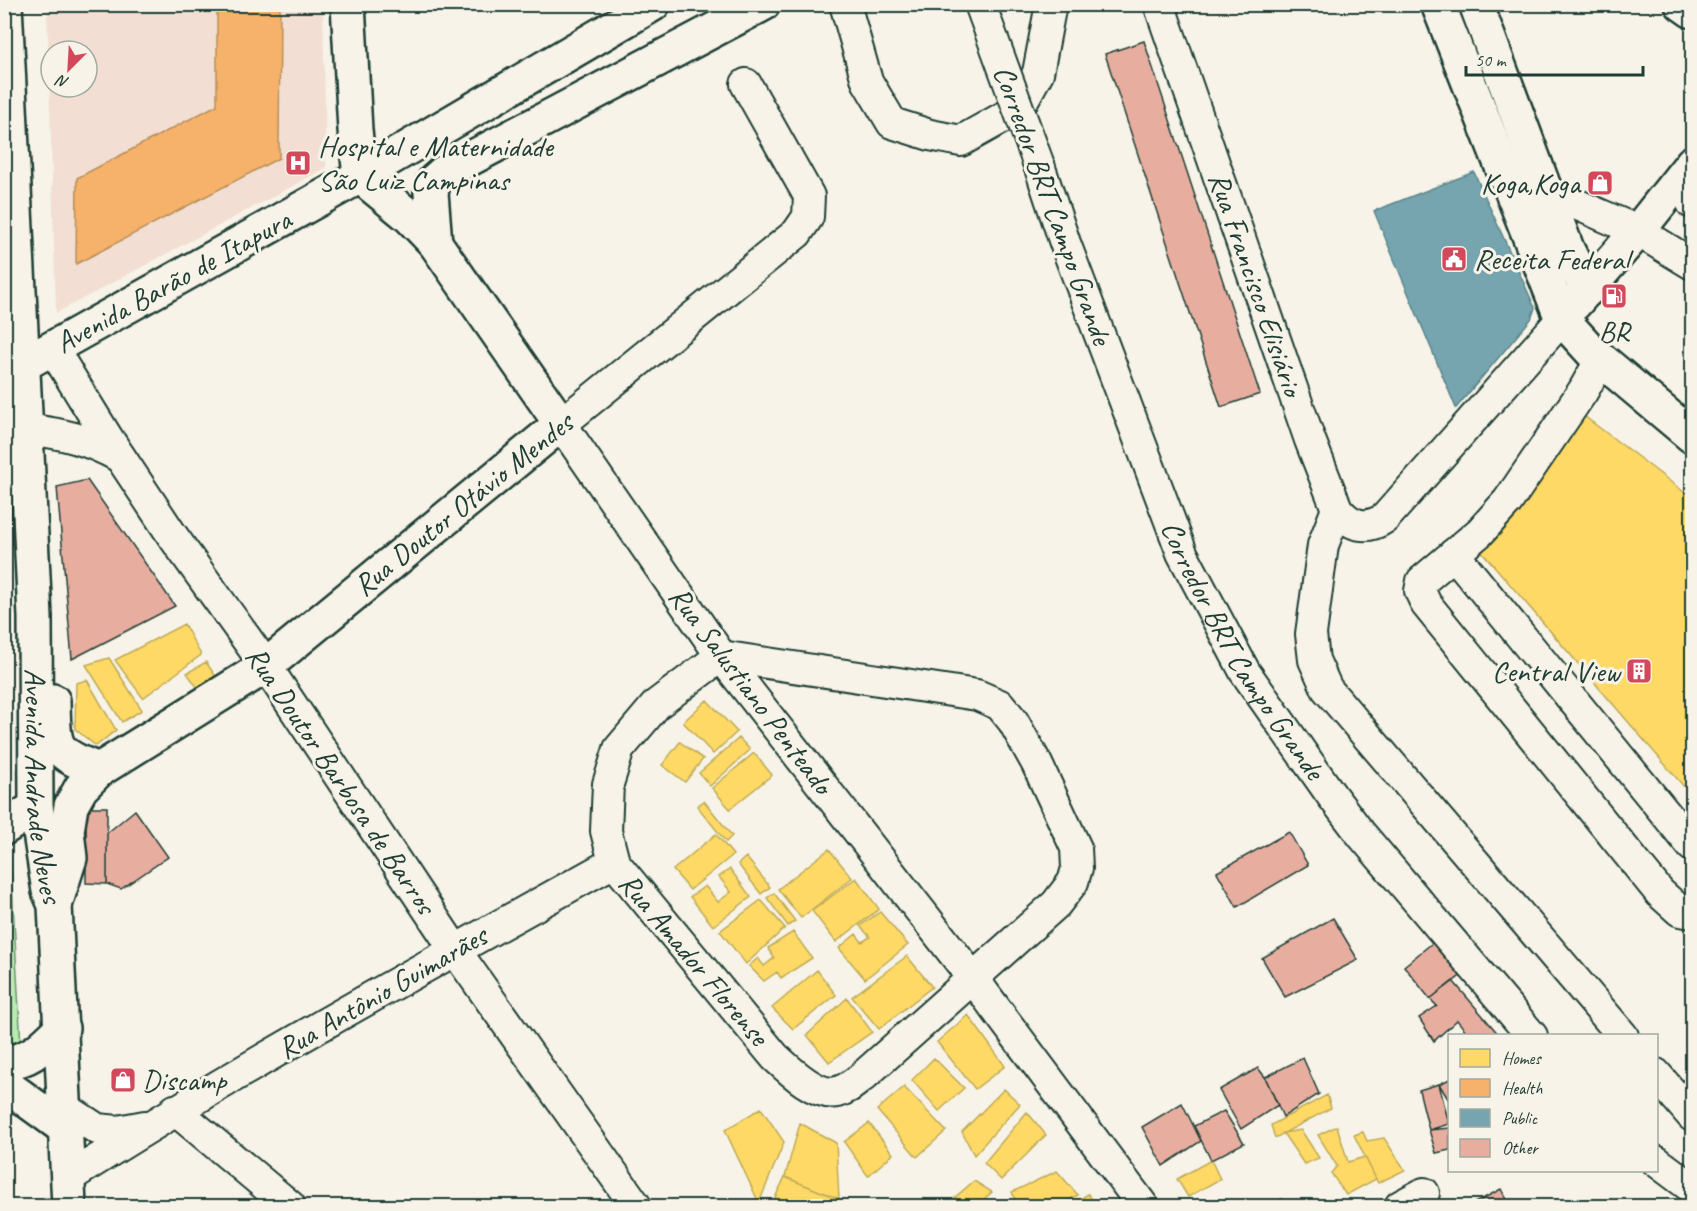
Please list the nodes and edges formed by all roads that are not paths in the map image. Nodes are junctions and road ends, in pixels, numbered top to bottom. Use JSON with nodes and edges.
{"nodes":[{"id":1,"x":5,"y":4,"type":"edge"},
{"id":2,"x":348,"y":4,"type":"edge"},
{"id":3,"x":653,"y":4,"type":"edge"},
{"id":4,"x":763,"y":4,"type":"edge"},
{"id":5,"x":980,"y":4,"type":"edge"},
{"id":6,"x":1051,"y":4,"type":"edge"},
{"id":7,"x":1159,"y":4,"type":"edge"},
{"id":8,"x":1438,"y":4,"type":"edge"},
{"id":9,"x":1476,"y":4,"type":"edge"},
{"id":10,"x":1682,"y":4,"type":"edge"},
{"id":11,"x":846,"y":10,"type":"edge"},
{"id":12,"x":1692,"y":11,"type":"edge"},
{"id":13,"x":746,"y":84,"type":"dead end"},
{"id":14,"x":1690,"y":166,"type":"edge"},
{"id":15,"x":360,"y":176,"type":"junction"},
{"id":16,"x":1546,"y":191,"type":"junction"},
{"id":17,"x":1692,"y":203,"type":"edge"},
{"id":18,"x":1638,"y":231,"type":"junction"},
{"id":19,"x":435,"y":243,"type":"junction"},
{"id":20,"x":1692,"y":264,"type":"edge"},
{"id":21,"x":1587,"y":290,"type":"junction"},
{"id":22,"x":1562,"y":318,"type":"junction"},
{"id":23,"x":53,"y":349,"type":"junction"},
{"id":24,"x":1602,"y":359,"type":"junction"},
{"id":25,"x":14,"y":369,"type":"edge"},
{"id":26,"x":561,"y":424,"type":"junction"},
{"id":27,"x":27,"y":429,"type":"junction"},
{"id":28,"x":1692,"y":436,"type":"edge"},
{"id":29,"x":120,"y":457,"type":"junction"},
{"id":30,"x":1337,"y":509,"type":"junction"},
{"id":31,"x":1454,"y":554,"type":"junction"},
{"id":32,"x":35,"y":617,"type":"junction"},
{"id":33,"x":721,"y":656,"type":"junction"},
{"id":34,"x":266,"y":666,"type":"junction"},
{"id":35,"x":99,"y":770,"type":"junction"},
{"id":36,"x":36,"y":807,"type":"junction"},
{"id":37,"x":4,"y":828,"type":"edge"},
{"id":38,"x":1692,"y":846,"type":"edge"},
{"id":39,"x":614,"y":862,"type":"junction"},
{"id":40,"x":55,"y":905,"type":"junction"},
{"id":41,"x":1692,"y":913,"type":"edge"},
{"id":42,"x":455,"y":950,"type":"junction"},
{"id":43,"x":972,"y":977,"type":"junction"},
{"id":44,"x":62,"y":1029,"type":"junction"},
{"id":45,"x":1531,"y":1034,"type":"edge"},
{"id":46,"x":1622,"y":1034,"type":"edge"},
{"id":47,"x":4,"y":1063,"type":"edge"},
{"id":48,"x":1658,"y":1076,"type":"edge"},
{"id":49,"x":4,"y":1084,"type":"edge"},
{"id":50,"x":1692,"y":1116,"type":"edge"},
{"id":51,"x":66,"y":1118,"type":"junction"},
{"id":52,"x":163,"y":1118,"type":"junction"},
{"id":53,"x":1658,"y":1162,"type":"edge"},
{"id":54,"x":1692,"y":1188,"type":"edge"},
{"id":55,"x":69,"y":1192,"type":"edge"},
{"id":56,"x":290,"y":1206,"type":"edge"},
{"id":57,"x":636,"y":1206,"type":"edge"},
{"id":58,"x":1143,"y":1206,"type":"edge"}],
"edges":[{"from":1,"to":25,"type":"main road","name":"Avenida Andrade Neves"},
{"from":2,"to":15,"type":"main road"},
{"from":3,"to":15,"type":"main road","name":"Avenida Barão de Itapura"},
{"from":4,"to":19,"type":"main road"},
{"from":5,"to":45,"type":"street","name":"Corredor BRT Campo Grande","bridge":true},
{"from":6,"to":11,"type":"street"},
{"from":7,"to":30,"type":"street","name":"Rua Francisco Elisiário"},
{"from":8,"to":22,"type":"main road"},
{"from":9,"to":16,"type":"main road"},
{"from":10,"to":12,"type":"main road"},
{"from":13,"to":26,"type":"street","name":"Rua Doutor Otávio Mendes"},
{"from":14,"to":17,"type":"street"},
{"from":14,"to":18,"type":"main road"},
{"from":15,"to":19,"type":"main road","name":"Rua Salustiano Penteado"},
{"from":15,"to":23,"type":"main road","name":"Avenida Barão de Itapura"},
{"from":16,"to":18,"type":"street"},
{"from":16,"to":21,"type":"main road"},
{"from":18,"to":20,"type":"street"},
{"from":18,"to":21,"type":"main road"},
{"from":19,"to":26,"type":"main road","name":"Rua Salustiano Penteado"},
{"from":21,"to":22,"type":"main road"},
{"from":22,"to":24,"type":"main road"},
{"from":22,"to":30,"type":"street"},
{"from":23,"to":25,"type":"main road","name":"Avenida Barão de Itapura"},
{"from":23,"to":29,"type":"street","name":"Rua Doutor Barbosa de Barros"},
{"from":24,"to":28,"type":"main road"},
{"from":24,"to":31,"type":"street"},
{"from":25,"to":27,"type":"main road","name":"Avenida Andrade Neves"},
{"from":26,"to":33,"type":"street","name":"Rua Salustiano Penteado"},
{"from":26,"to":34,"type":"main road","name":"Rua Doutor Otávio Mendes"},
{"from":27,"to":29,"type":"street"},
{"from":27,"to":32,"type":"main road","name":"Avenida Andrade Neves"},
{"from":29,"to":34,"type":"street","name":"Rua Doutor Barbosa de Barros"},
{"from":30,"to":46,"type":"street"},
{"from":31,"to":38,"type":"street"},
{"from":31,"to":41,"type":"street"},
{"from":32,"to":35,"type":"main road"},
{"from":32,"to":36,"type":"main road","name":"Avenida Andrade Neves"},
{"from":33,"to":39,"type":"street","name":"Rua Amador Florense"},
{"from":33,"to":43,"type":"street","name":"Rua Salustiano Penteado"},
{"from":33,"to":43,"type":"street","name":"Rua Amador Florense"},
{"from":34,"to":35,"type":"main road","name":"Rua Doutor Otávio Mendes"},
{"from":34,"to":42,"type":"street","name":"Rua Doutor Barbosa de Barros"},
{"from":35,"to":40,"type":"main road","name":"Rua Doutor Otávio Mendes"},
{"from":36,"to":37,"type":"main road"},
{"from":36,"to":40,"type":"main road","name":"Avenida Andrade Neves"},
{"from":39,"to":42,"type":"street","name":"Rua Antônio Guimarães"},
{"from":39,"to":43,"type":"street","name":"Rua Amador Florense"},
{"from":40,"to":44,"type":"main road","name":"Avenida Andrade Neves"},
{"from":42,"to":52,"type":"street","name":"Rua Antônio Guimarães"},
{"from":42,"to":57,"type":"street","name":"Rua Doutor Barbosa de Barros"},
{"from":43,"to":58,"type":"street","name":"Rua Salustiano Penteado"},
{"from":44,"to":47,"type":"main road"},
{"from":44,"to":51,"type":"main road","name":"Avenida Andrade Neves"},
{"from":48,"to":50,"type":"street"},
{"from":49,"to":51,"type":"main road"},
{"from":51,"to":52,"type":"street","name":"Rua Antônio Guimarães"},
{"from":51,"to":55,"type":"main road","name":"Avenida Andrade Neves"},
{"from":52,"to":55,"type":"street","name":"Rua Antônio Guimarães"},
{"from":52,"to":56,"type":"street"},
{"from":53,"to":54,"type":"street"}]}
